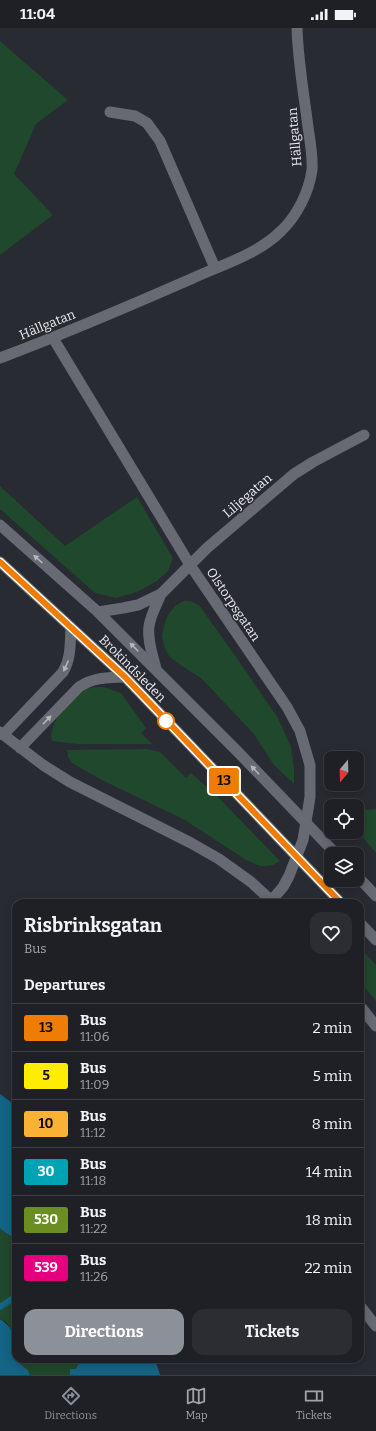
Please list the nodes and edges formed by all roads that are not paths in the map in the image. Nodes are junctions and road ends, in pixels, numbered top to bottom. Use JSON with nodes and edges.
{"nodes":[{"id":1,"x":298,"y":28,"type":"edge"},
{"id":2,"x":110,"y":112,"type":"dead end"},
{"id":3,"x":215,"y":268,"type":"junction"},
{"id":4,"x":53,"y":338,"type":"junction"},
{"id":5,"x":0,"y":358,"type":"edge"},
{"id":6,"x":364,"y":435,"type":"dead end"},
{"id":7,"x":0,"y":525,"type":"edge"},
{"id":8,"x":0,"y":562,"type":"edge"},
{"id":9,"x":190,"y":565,"type":"junction"},
{"id":10,"x":161,"y":594,"type":"junction"},
{"id":11,"x":98,"y":612,"type":"junction"},
{"id":12,"x":71,"y":628,"type":"junction"},
{"id":13,"x":156,"y":670,"type":"junction"},
{"id":14,"x":125,"y":677,"type":"junction"},
{"id":15,"x":2,"y":734,"type":"edge"},
{"id":16,"x":20,"y":748,"type":"junction"},
{"id":17,"x":329,"y":847,"type":"edge"},
{"id":18,"x":364,"y":883,"type":"edge"},
{"id":19,"x":376,"y":896,"type":"edge"},
{"id":20,"x":270,"y":899,"type":"edge"},
{"id":21,"x":275,"y":899,"type":"edge"},
{"id":22,"x":337,"y":899,"type":"edge"},
{"id":23,"x":364,"y":927,"type":"edge"},
{"id":24,"x":376,"y":940,"type":"edge"},
{"id":25,"x":364,"y":1011,"type":"edge"},
{"id":26,"x":376,"y":1026,"type":"edge"},
{"id":27,"x":364,"y":1311,"type":"edge"},
{"id":28,"x":376,"y":1326,"type":"edge"}],
"edges":[{"from":1,"to":3,"type":"street","name":"Hällgatan"},
{"from":2,"to":3,"type":"street"},
{"from":3,"to":4,"type":"street","name":"Hällgatan"},
{"from":4,"to":5,"type":"street","name":"Hällgatan"},
{"from":4,"to":9,"type":"street","name":"Olstorpsgatan"},
{"from":6,"to":9,"type":"street","name":"Liljegatan"},
{"from":11,"to":7,"type":"street","name":"Brokindsleden","one_way":true},
{"from":8,"to":12,"type":"street","name":"Brokindsleden"},
{"from":9,"to":10,"type":"street","name":"Liljegatan"},
{"from":9,"to":21,"type":"street","name":"Olstorpsgatan"},
{"from":10,"to":11,"type":"street","name":"Liljegatan"},
{"from":10,"to":13,"type":"street","name":"Liljegatan"},
{"from":13,"to":11,"type":"street","name":"Brokindsleden","one_way":true},
{"from":12,"to":14,"type":"street","name":"Brokindsleden"},
{"from":12,"to":15,"type":"street","one_way":true},
{"from":17,"to":13,"type":"street","name":"Brokindsleden","one_way":true},
{"from":16,"to":14,"type":"street","one_way":true},
{"from":14,"to":22,"type":"street","name":"Brokindsleden"},
{"from":15,"to":16,"type":"street"},
{"from":16,"to":20,"type":"street"},
{"from":18,"to":19,"type":"street"},
{"from":23,"to":24,"type":"street"},
{"from":25,"to":26,"type":"street"},
{"from":27,"to":28,"type":"street"}]}
